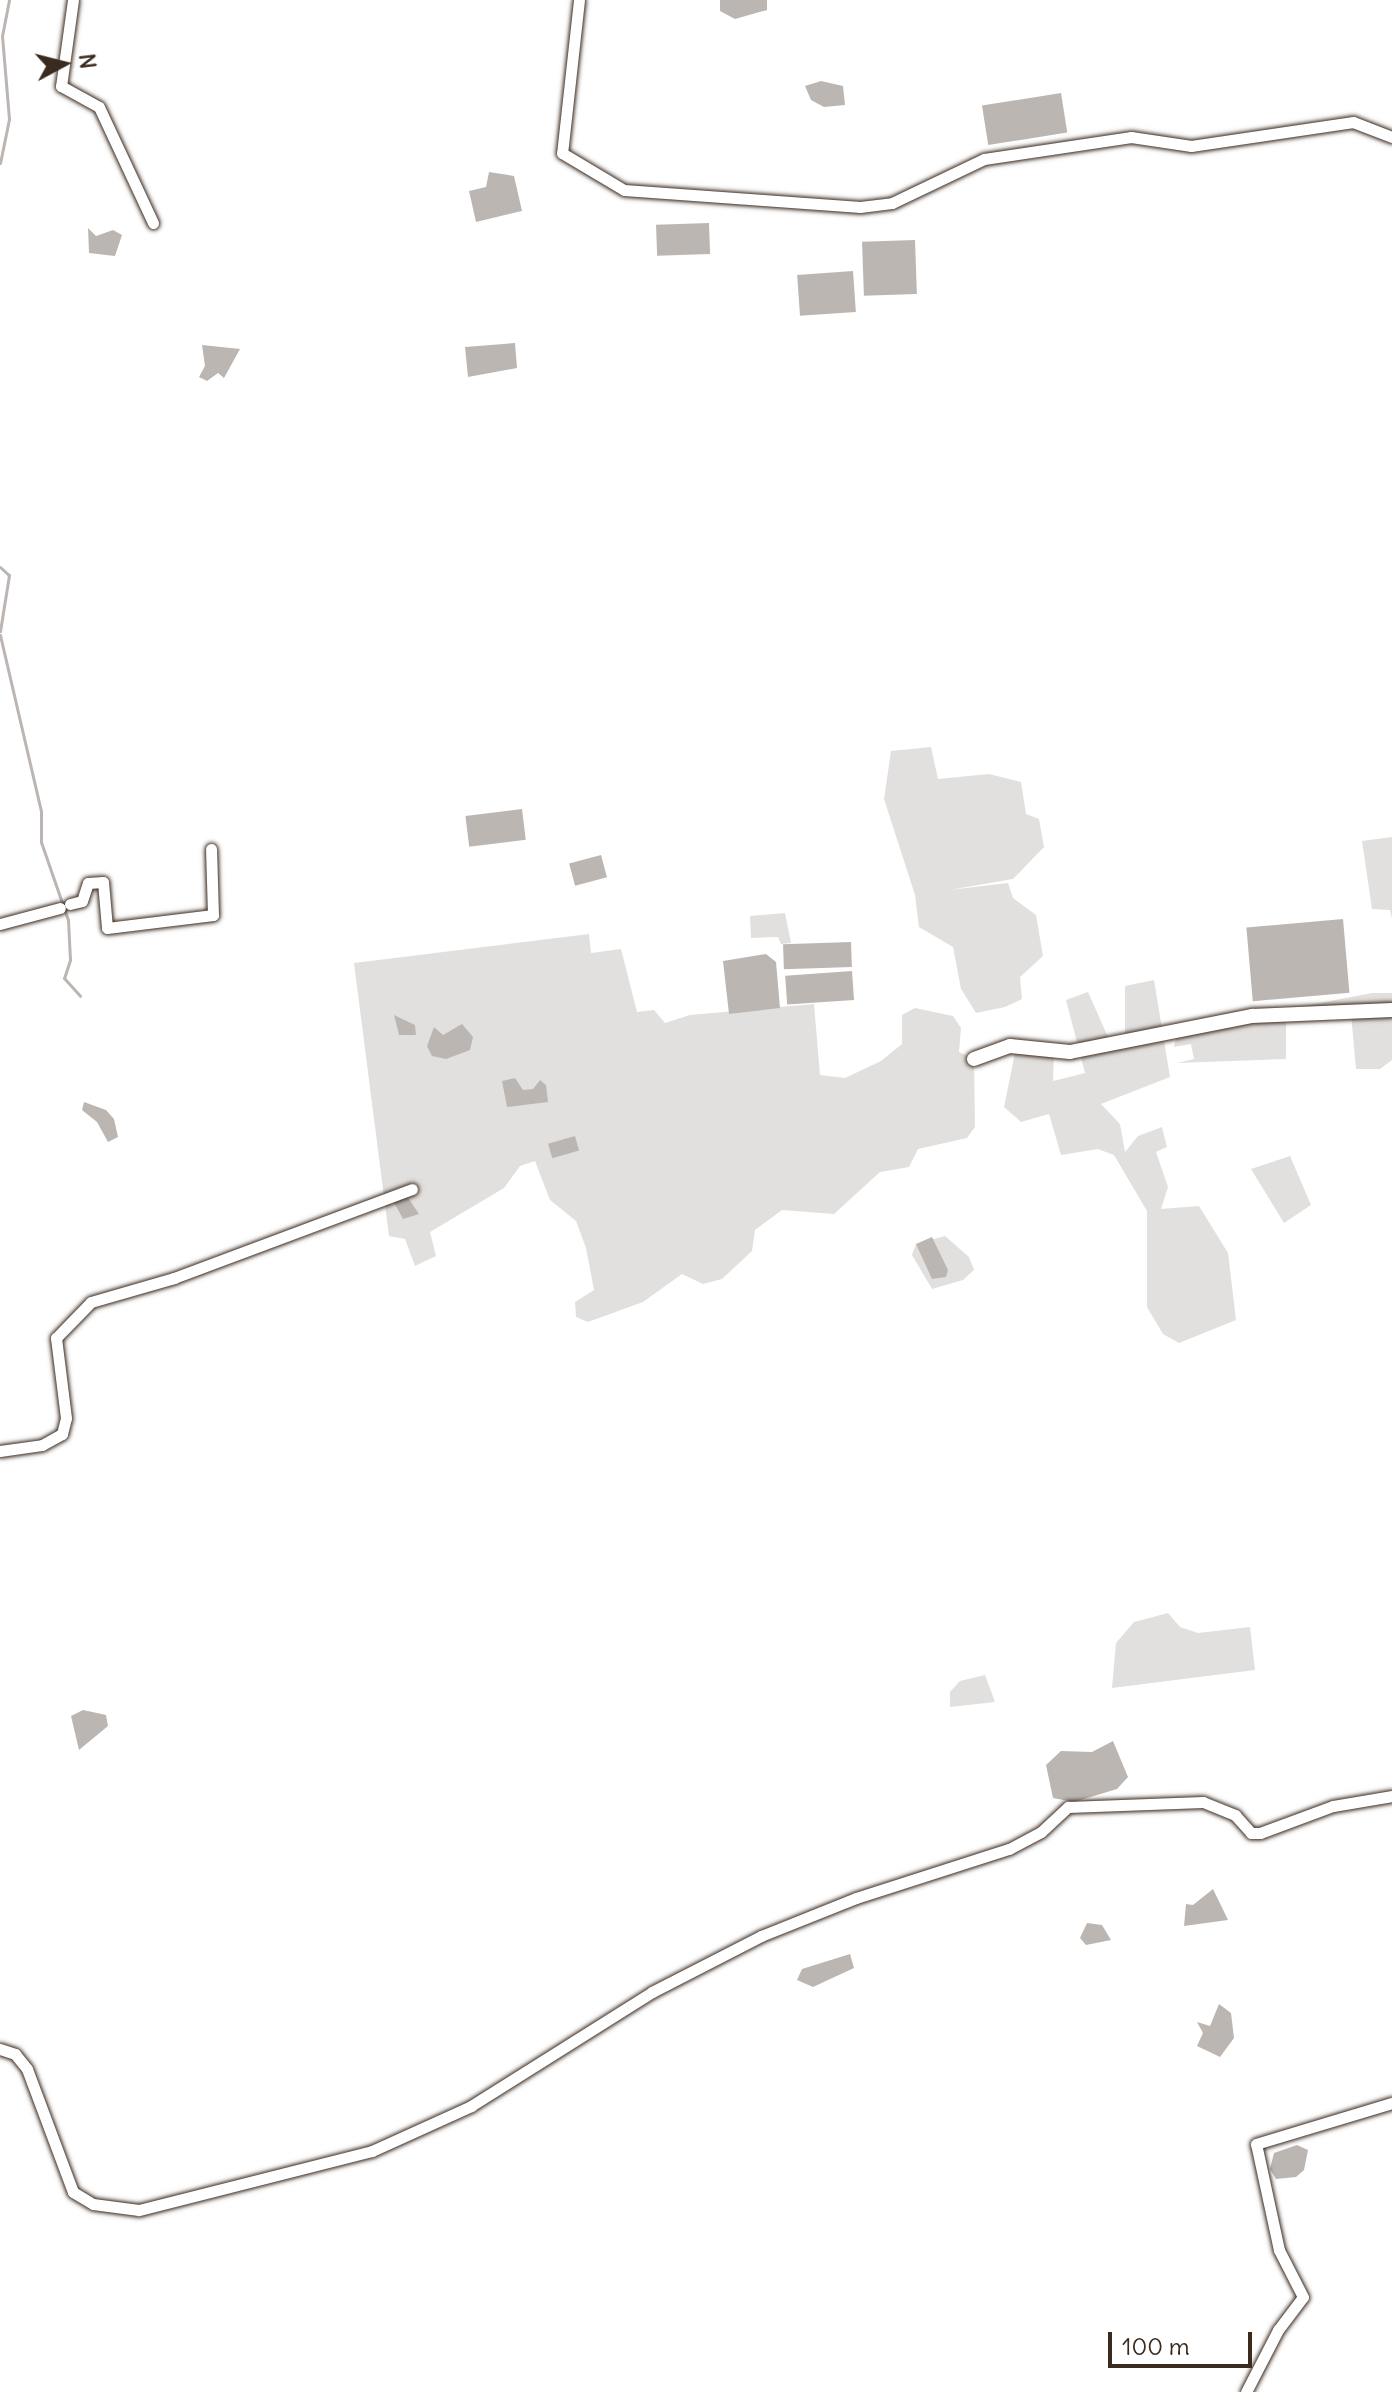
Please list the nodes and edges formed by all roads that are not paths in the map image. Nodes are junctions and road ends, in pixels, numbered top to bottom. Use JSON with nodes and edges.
{"nodes":[{"id":1,"x":73,"y":0,"type":"edge"},
{"id":2,"x":579,"y":0,"type":"edge"},
{"id":3,"x":1392,"y":137,"type":"edge"},
{"id":4,"x":153,"y":223,"type":"dead end"},
{"id":5,"x":211,"y":849,"type":"dead end"},
{"id":6,"x":0,"y":924,"type":"edge"},
{"id":7,"x":1392,"y":1010,"type":"edge"},
{"id":8,"x":974,"y":1059,"type":"dead end"},
{"id":9,"x":412,"y":1189,"type":"dead end"},
{"id":10,"x":0,"y":1451,"type":"edge"},
{"id":11,"x":1392,"y":1796,"type":"edge"},
{"id":12,"x":0,"y":2049,"type":"edge"},
{"id":13,"x":1392,"y":2103,"type":"edge"},
{"id":14,"x":1246,"y":2392,"type":"edge"}],
"edges":[{"from":1,"to":4,"type":"street"},
{"from":2,"to":3,"type":"street"},
{"from":5,"to":6,"type":"street"},
{"from":7,"to":8,"type":"street"},
{"from":9,"to":10,"type":"street"},
{"from":11,"to":12,"type":"street"},
{"from":13,"to":14,"type":"street"}]}
